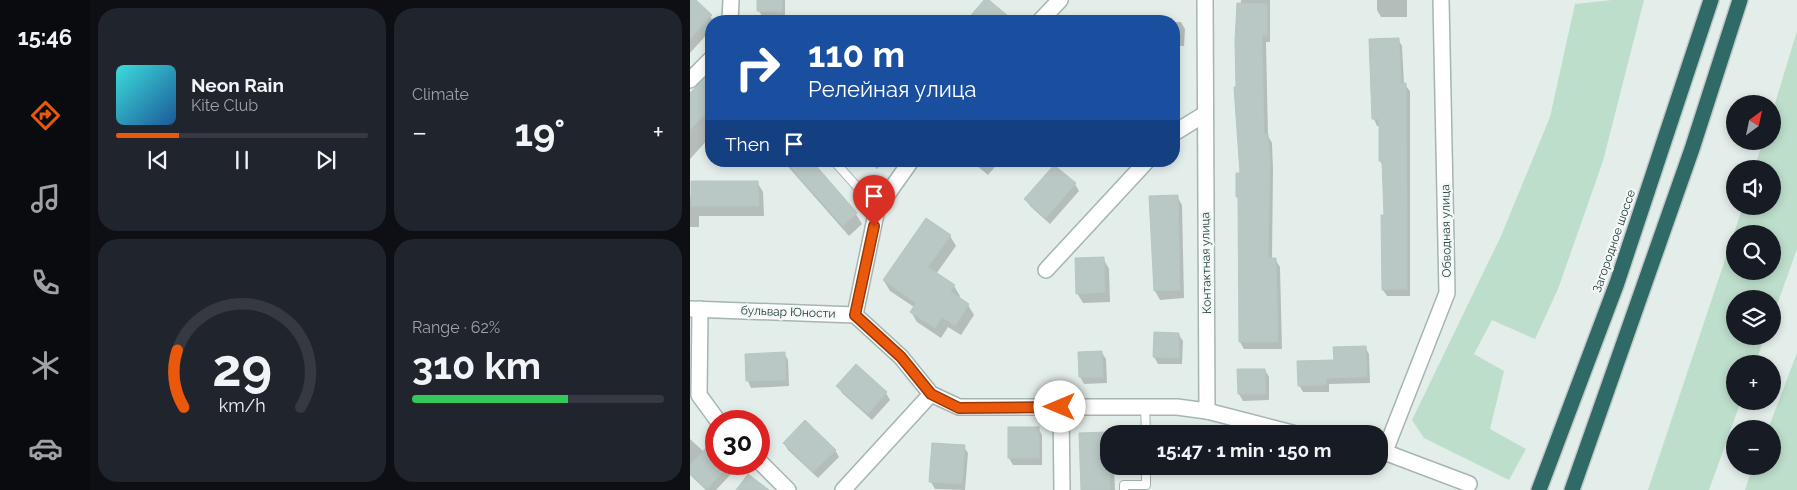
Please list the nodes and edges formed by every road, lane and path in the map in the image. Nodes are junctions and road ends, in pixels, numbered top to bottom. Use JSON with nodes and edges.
{"nodes":[{"id":1,"x":731,"y":0,"type":"edge"},
{"id":2,"x":1060,"y":0,"type":"edge"},
{"id":3,"x":1205,"y":0,"type":"edge"},
{"id":4,"x":1441,"y":0,"type":"edge"},
{"id":5,"x":1711,"y":0,"type":"edge"},
{"id":6,"x":1740,"y":0,"type":"edge"},
{"id":7,"x":730,"y":15,"type":"edge"},
{"id":8,"x":1046,"y":15,"type":"edge"},
{"id":9,"x":705,"y":65,"type":"edge"},
{"id":10,"x":690,"y":80,"type":"edge"},
{"id":11,"x":1205,"y":114,"type":"junction"},
{"id":12,"x":1180,"y":129,"type":"edge"},
{"id":13,"x":840,"y":167,"type":"edge"},
{"id":14,"x":907,"y":167,"type":"edge"},
{"id":15,"x":1141,"y":167,"type":"edge"},
{"id":16,"x":878,"y":209,"type":"junction"},
{"id":17,"x":1046,"y":270,"type":"dead end"},
{"id":18,"x":695,"y":309,"type":"edge"},
{"id":19,"x":855,"y":315,"type":"junction"},
{"id":20,"x":931,"y":394,"type":"junction"},
{"id":21,"x":1145,"y":406,"type":"junction"},
{"id":22,"x":1060,"y":407,"type":"junction"},
{"id":23,"x":710,"y":410,"type":"edge"},
{"id":24,"x":1207,"y":412,"type":"junction"},
{"id":25,"x":1146,"y":425,"type":"edge"},
{"id":26,"x":1260,"y":425,"type":"edge"},
{"id":27,"x":1388,"y":436,"type":"edge"},
{"id":28,"x":1388,"y":452,"type":"edge"},
{"id":29,"x":770,"y":472,"type":"edge"},
{"id":30,"x":1146,"y":475,"type":"edge"},
{"id":31,"x":1469,"y":484,"type":"dead end"},
{"id":32,"x":788,"y":490,"type":"edge"},
{"id":33,"x":842,"y":490,"type":"edge"},
{"id":34,"x":1062,"y":490,"type":"edge"},
{"id":35,"x":1124,"y":490,"type":"edge"},
{"id":36,"x":1539,"y":490,"type":"edge"},
{"id":37,"x":1572,"y":490,"type":"edge"}],
"edges":[{"from":1,"to":7,"type":"street"},
{"from":2,"to":8,"type":"street"},
{"from":3,"to":11,"type":"street","name":"Контактная улица"},
{"from":4,"to":27,"type":"street","name":"Обводная улица"},
{"from":5,"to":36,"type":"highway","name":"Загородное шоссе"},
{"from":6,"to":37,"type":"highway"},
{"from":9,"to":10,"type":"street"},
{"from":11,"to":12,"type":"street"},
{"from":11,"to":24,"type":"street","name":"Контактная улица"},
{"from":13,"to":16,"type":"lane"},
{"from":14,"to":16,"type":"street"},
{"from":15,"to":17,"type":"street"},
{"from":16,"to":19,"type":"street"},
{"from":18,"to":19,"type":"street","name":"бульвар Юности"},
{"from":18,"to":23,"type":"street"},
{"from":19,"to":20,"type":"street"},
{"from":20,"to":22,"type":"street"},
{"from":20,"to":33,"type":"street"},
{"from":21,"to":22,"type":"street"},
{"from":21,"to":24,"type":"street"},
{"from":21,"to":25,"type":"lane"},
{"from":22,"to":34,"type":"street"},
{"from":24,"to":26,"type":"street"},
{"from":28,"to":31,"type":"street"},
{"from":29,"to":32,"type":"street"},
{"from":30,"to":35,"type":"lane"}]}
